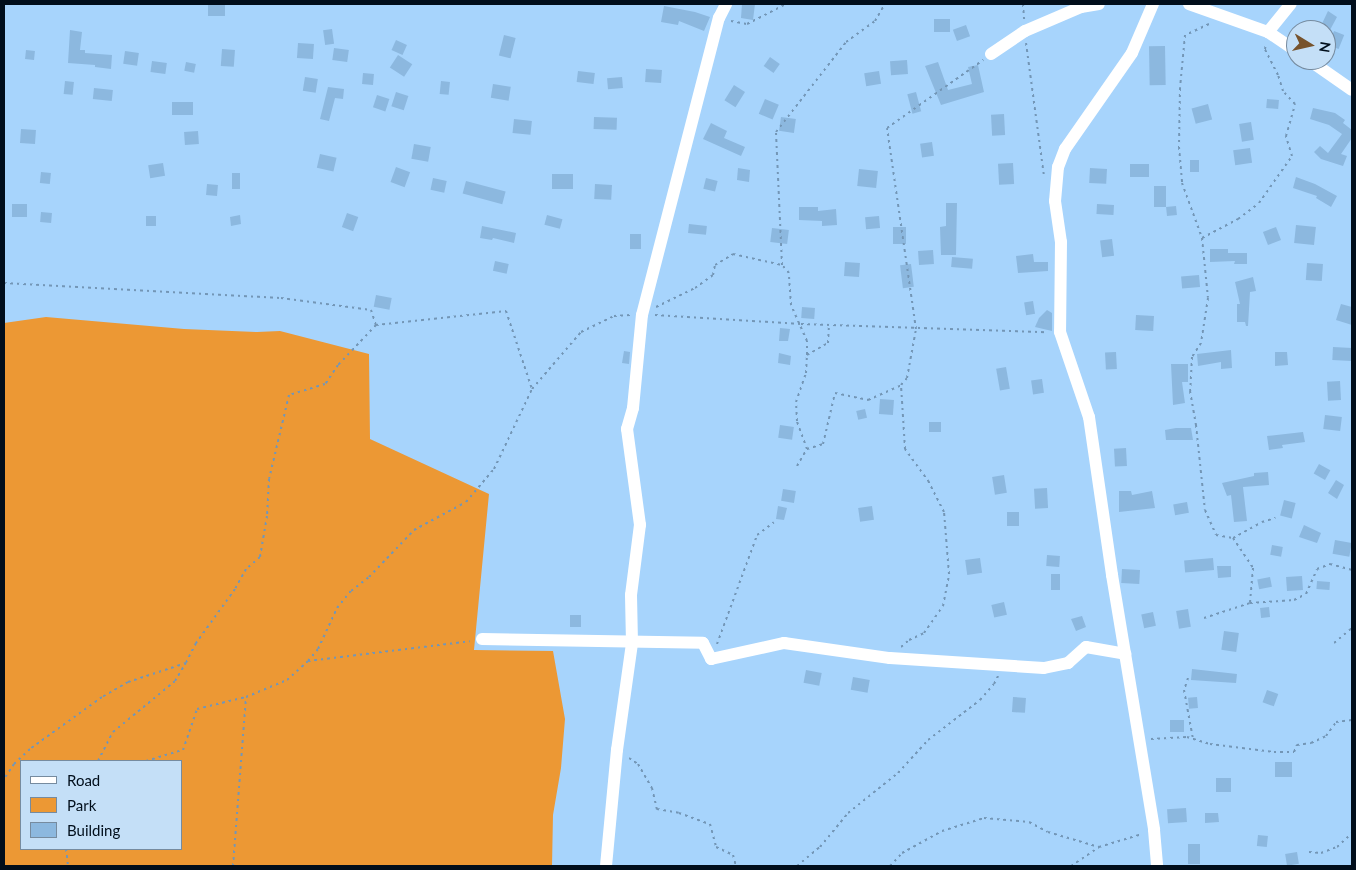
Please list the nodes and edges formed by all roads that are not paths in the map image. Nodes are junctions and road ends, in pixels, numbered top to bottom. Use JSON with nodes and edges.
{"nodes":[{"id":1,"x":726,"y":4,"type":"edge"},
{"id":2,"x":1099,"y":4,"type":"edge"},
{"id":3,"x":1153,"y":4,"type":"edge"},
{"id":4,"x":1189,"y":4,"type":"edge"},
{"id":5,"x":1291,"y":4,"type":"edge"},
{"id":6,"x":1268,"y":32,"type":"junction"},
{"id":7,"x":1286,"y":44,"type":"edge"},
{"id":8,"x":991,"y":54,"type":"road end"},
{"id":9,"x":1323,"y":70,"type":"edge"},
{"id":10,"x":1352,"y":90,"type":"edge"},
{"id":11,"x":482,"y":639,"type":"road end"},
{"id":12,"x":632,"y":643,"type":"junction"},
{"id":13,"x":1125,"y":654,"type":"junction"},
{"id":14,"x":606,"y":866,"type":"edge"},
{"id":15,"x":1157,"y":866,"type":"edge"}],
"edges":[{"from":1,"to":12,"type":"street"},
{"from":2,"to":8,"type":"street"},
{"from":3,"to":13,"type":"street"},
{"from":4,"to":6,"type":"street"},
{"from":5,"to":6,"type":"street"},
{"from":6,"to":7,"type":"street"},
{"from":9,"to":10,"type":"street"},
{"from":11,"to":12,"type":"street"},
{"from":12,"to":13,"type":"street"},
{"from":12,"to":14,"type":"street"},
{"from":13,"to":15,"type":"street"}]}
